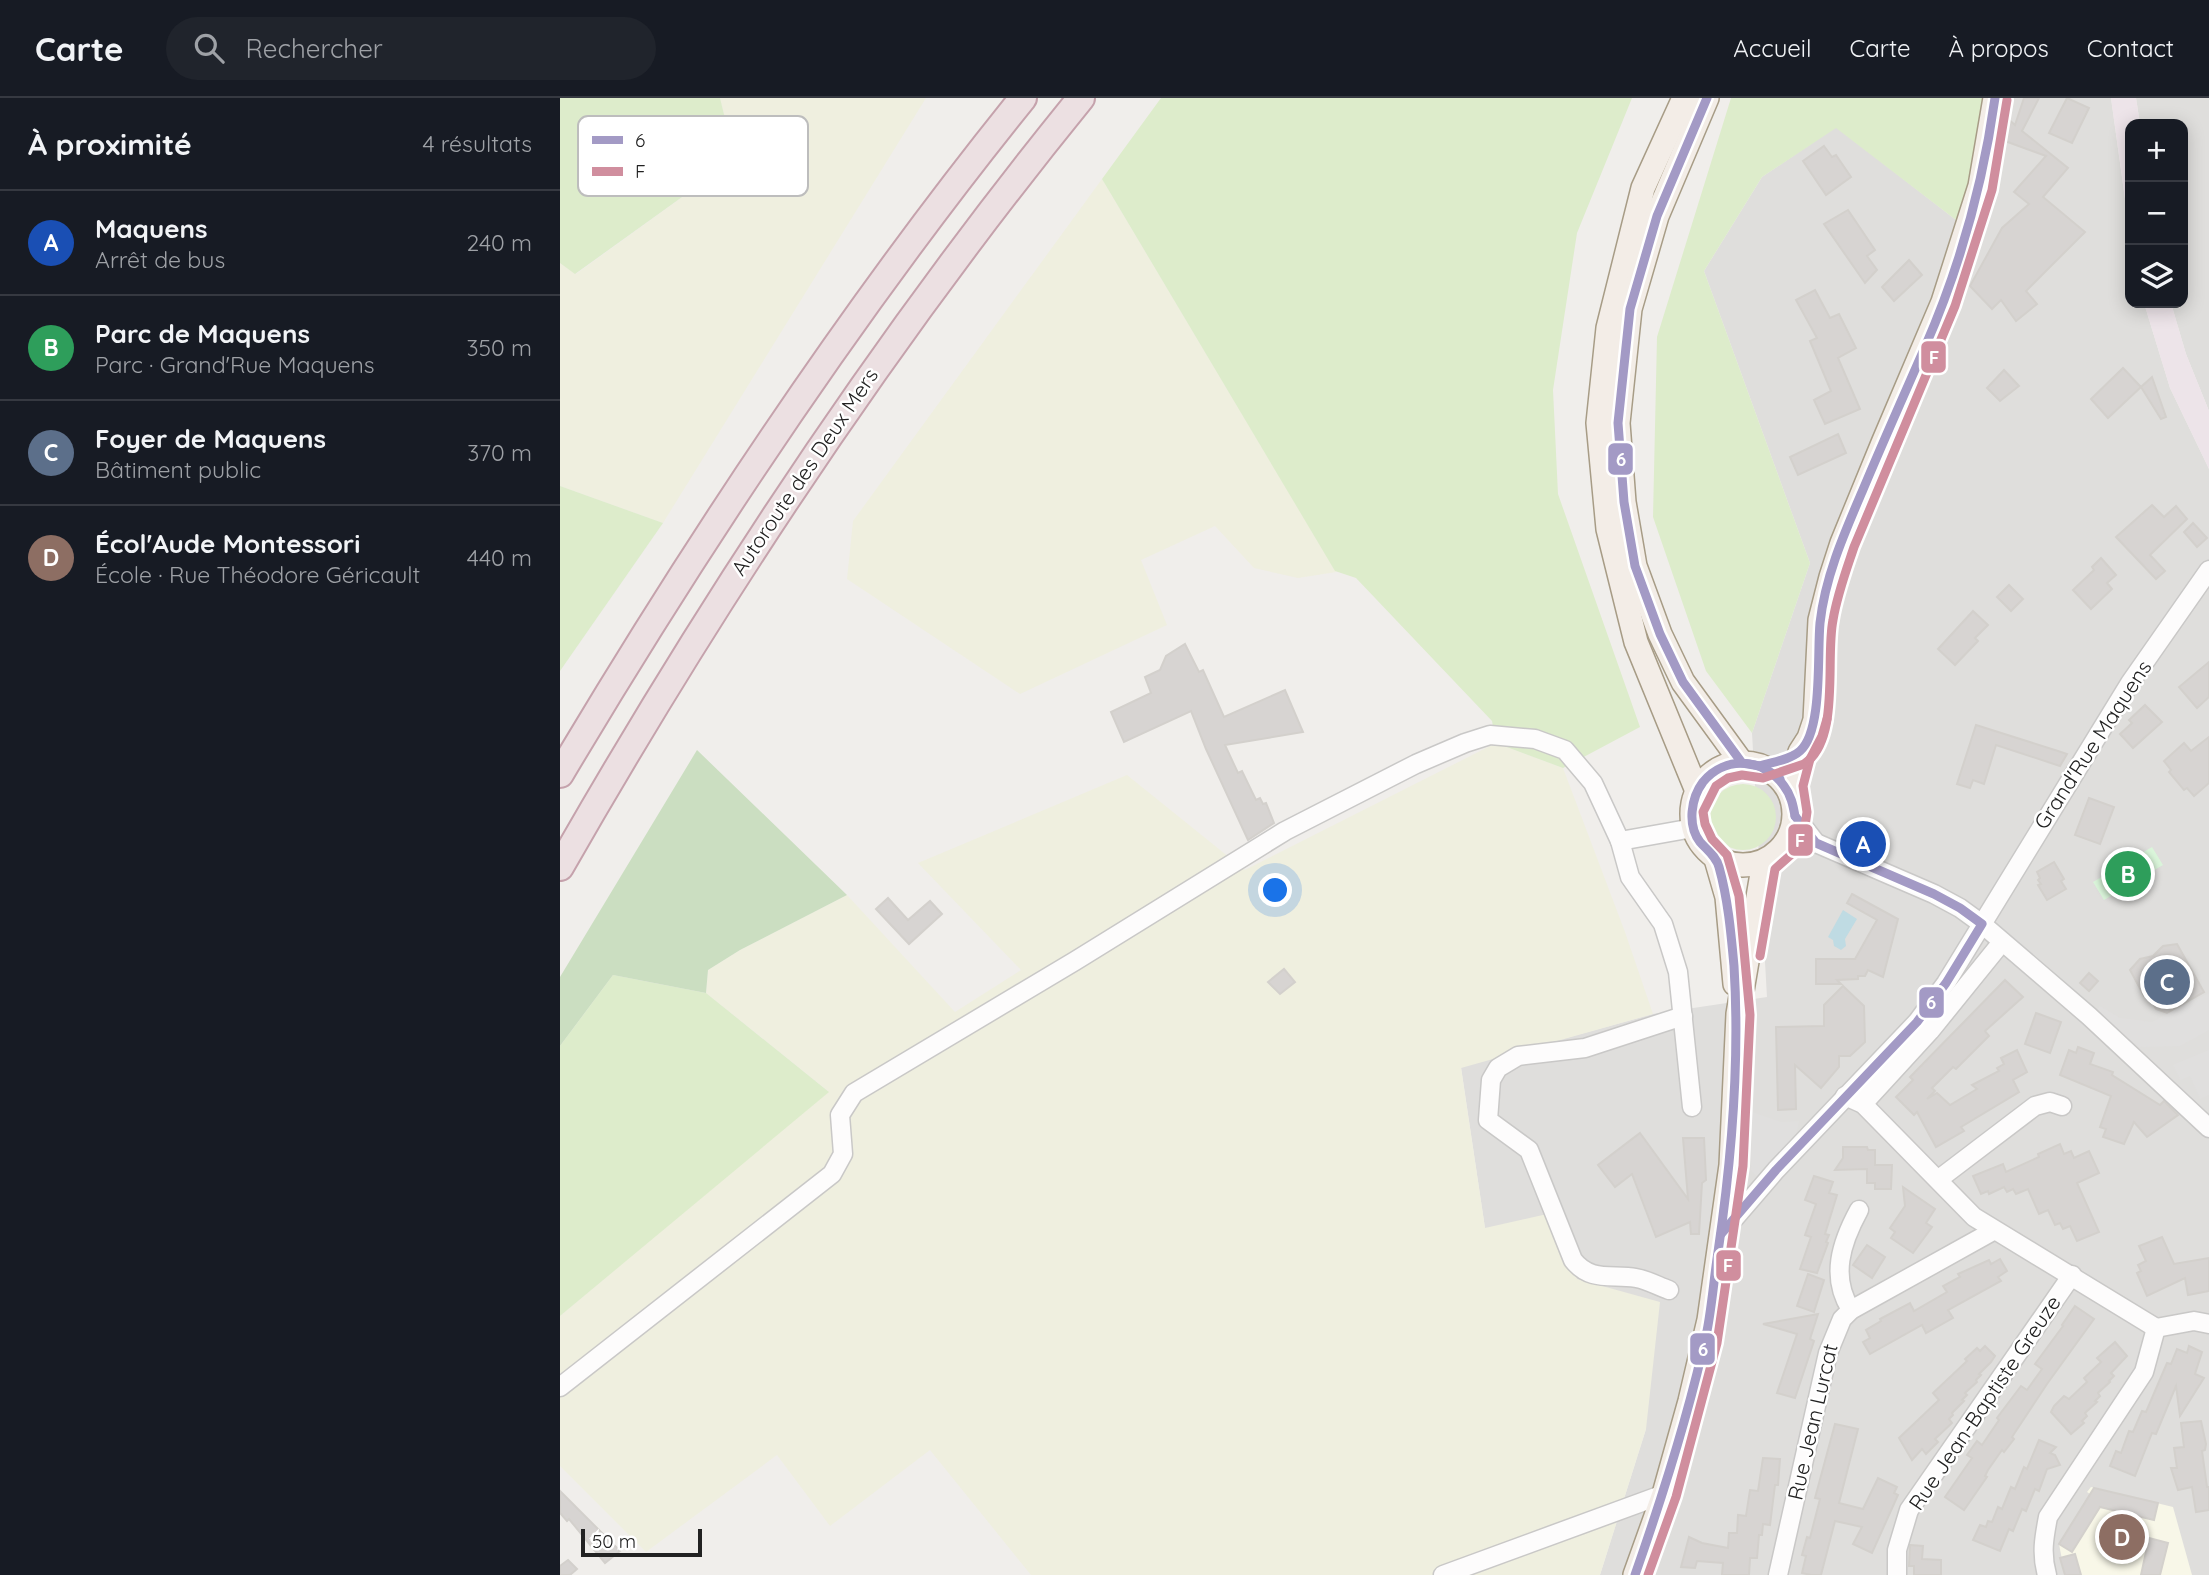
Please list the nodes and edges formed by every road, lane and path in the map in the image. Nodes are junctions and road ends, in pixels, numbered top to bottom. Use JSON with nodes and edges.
{"nodes":[{"id":1,"x":1023,"y":98,"type":"edge"},
{"id":2,"x":1082,"y":98,"type":"edge"},
{"id":3,"x":1684,"y":98,"type":"edge"},
{"id":4,"x":1707,"y":98,"type":"edge"},
{"id":5,"x":1995,"y":98,"type":"edge"},
{"id":6,"x":2209,"y":570,"type":"edge"},
{"id":7,"x":1800,"y":751,"type":"junction"},
{"id":8,"x":1751,"y":764,"type":"junction"},
{"id":9,"x":560,"y":774,"type":"edge"},
{"id":10,"x":1789,"y":790,"type":"junction"},
{"id":11,"x":1697,"y":791,"type":"junction"},
{"id":12,"x":1795,"y":816,"type":"junction"},
{"id":13,"x":1693,"y":828,"type":"junction"},
{"id":14,"x":1620,"y":841,"type":"junction"},
{"id":15,"x":1816,"y":843,"type":"junction"},
{"id":16,"x":1783,"y":846,"type":"junction"},
{"id":17,"x":1716,"y":859,"type":"junction"},
{"id":18,"x":1764,"y":862,"type":"junction"},
{"id":19,"x":560,"y":867,"type":"edge"},
{"id":20,"x":1982,"y":924,"type":"junction"},
{"id":21,"x":2003,"y":942,"type":"junction"},
{"id":22,"x":1738,"y":1014,"type":"junction"},
{"id":23,"x":1683,"y":1016,"type":"junction"},
{"id":24,"x":1845,"y":1096,"type":"junction"},
{"id":25,"x":1863,"y":1104,"type":"junction"},
{"id":26,"x":2062,"y":1106,"type":"dead end"},
{"id":27,"x":1692,"y":1107,"type":"dead end"},
{"id":28,"x":2209,"y":1128,"type":"edge"},
{"id":29,"x":1939,"y":1179,"type":"junction"},
{"id":30,"x":1859,"y":1210,"type":"dead end"},
{"id":31,"x":1993,"y":1231,"type":"junction"},
{"id":32,"x":1721,"y":1234,"type":"junction"},
{"id":33,"x":2072,"y":1275,"type":"junction"},
{"id":34,"x":1669,"y":1290,"type":"dead end"},
{"id":35,"x":1852,"y":1310,"type":"junction"},
{"id":36,"x":2209,"y":1324,"type":"edge"},
{"id":37,"x":2157,"y":1328,"type":"junction"},
{"id":38,"x":560,"y":1387,"type":"edge"},
{"id":39,"x":1664,"y":1494,"type":"junction"},
{"id":40,"x":1443,"y":1575,"type":"edge"},
{"id":41,"x":1635,"y":1575,"type":"edge"},
{"id":42,"x":1778,"y":1575,"type":"edge"},
{"id":43,"x":1897,"y":1575,"type":"edge"},
{"id":44,"x":2047,"y":1575,"type":"edge"}],
"edges":[{"from":1,"to":9,"type":"highway"},
{"from":2,"to":19,"type":"highway","name":"Autoroute des Deux Mers"},
{"from":3,"to":11,"type":"main road"},
{"from":4,"to":8,"type":"main road"},
{"from":5,"to":7,"type":"main road"},
{"from":6,"to":20,"type":"street","name":"Grand'Rue Maquens"},
{"from":7,"to":8,"type":"main road"},
{"from":7,"to":10,"type":"main road"},
{"from":8,"to":10,"type":"main road"},
{"from":8,"to":11,"type":"main road"},
{"from":10,"to":12,"type":"main road"},
{"from":11,"to":13,"type":"main road"},
{"from":12,"to":15,"type":"street"},
{"from":12,"to":16,"type":"main road"},
{"from":13,"to":14,"type":"street"},
{"from":13,"to":17,"type":"main road"},
{"from":14,"to":23,"type":"street"},
{"from":14,"to":38,"type":"street"},
{"from":15,"to":16,"type":"street"},
{"from":15,"to":20,"type":"street"},
{"from":16,"to":18,"type":"main road"},
{"from":17,"to":18,"type":"main road"},
{"from":17,"to":22,"type":"main road"},
{"from":18,"to":22,"type":"main road"},
{"from":20,"to":21,"type":"street"},
{"from":20,"to":24,"type":"street","name":"Grand'Rue Maquens"},
{"from":21,"to":25,"type":"street"},
{"from":21,"to":28,"type":"street"},
{"from":22,"to":32,"type":"main road"},
{"from":23,"to":27,"type":"street"},
{"from":23,"to":34,"type":"street"},
{"from":24,"to":25,"type":"street"},
{"from":24,"to":32,"type":"street","name":"Grand'Rue Maquens"},
{"from":25,"to":29,"type":"street"},
{"from":26,"to":29,"type":"street"},
{"from":29,"to":31,"type":"street"},
{"from":30,"to":35,"type":"street"},
{"from":31,"to":33,"type":"street"},
{"from":31,"to":35,"type":"street","name":"Rue Jean Lurcat"},
{"from":32,"to":39,"type":"main road"},
{"from":33,"to":37,"type":"street"},
{"from":33,"to":43,"type":"street","name":"Rue Jean-Baptiste Greuze"},
{"from":35,"to":42,"type":"street","name":"Rue Jean Lurcat"},
{"from":36,"to":37,"type":"street"},
{"from":37,"to":44,"type":"street"},
{"from":39,"to":40,"type":"street"},
{"from":39,"to":41,"type":"main road"}]}
